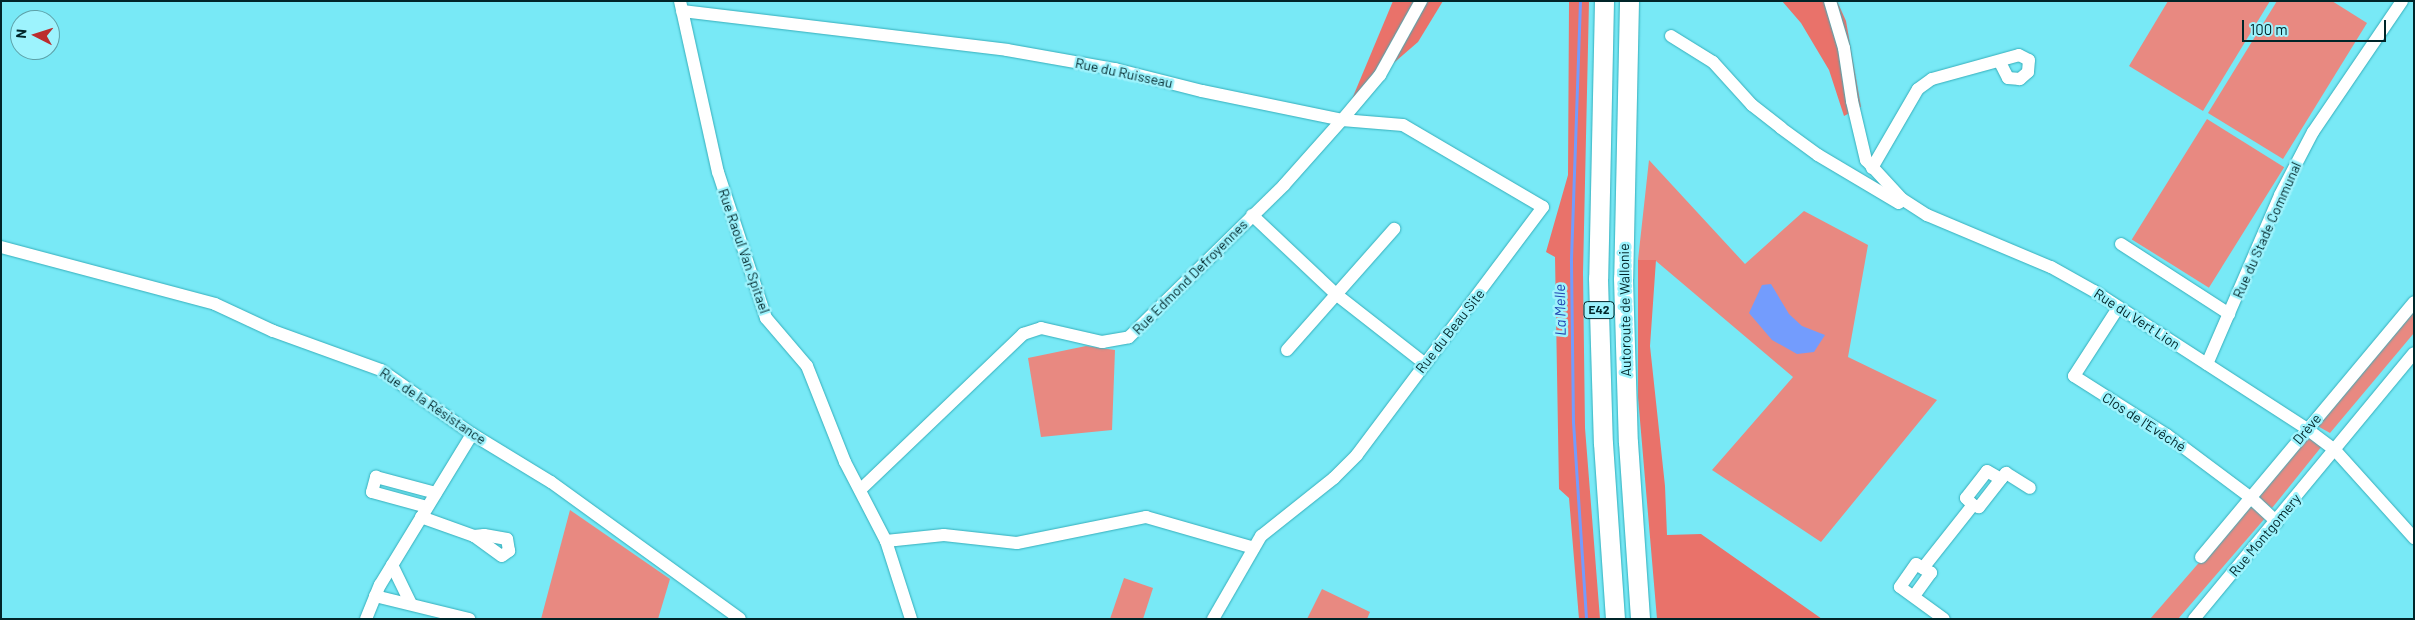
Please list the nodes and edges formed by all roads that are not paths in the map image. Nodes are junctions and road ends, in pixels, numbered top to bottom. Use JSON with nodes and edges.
{"nodes":[{"id":1,"x":1421,"y":1,"type":"edge"},
{"id":2,"x":1604,"y":1,"type":"edge"},
{"id":3,"x":1629,"y":1,"type":"edge"},
{"id":4,"x":1830,"y":1,"type":"edge"},
{"id":5,"x":2402,"y":1,"type":"edge"},
{"id":6,"x":681,"y":6,"type":"edge"},
{"id":7,"x":1671,"y":36,"type":"dead end"},
{"id":8,"x":2000,"y":62,"type":"dead end"},
{"id":9,"x":1342,"y":120,"type":"junction"},
{"id":10,"x":1869,"y":164,"type":"junction"},
{"id":11,"x":1850,"y":174,"type":"junction"},
{"id":12,"x":1910,"y":205,"type":"junction"},
{"id":13,"x":1543,"y":207,"type":"joint"},
{"id":14,"x":1252,"y":215,"type":"junction"},
{"id":15,"x":1394,"y":229,"type":"dead end"},
{"id":16,"x":2120,"y":244,"type":"dead end"},
{"id":17,"x":1,"y":247,"type":"edge"},
{"id":18,"x":1337,"y":295,"type":"junction"},
{"id":19,"x":2414,"y":302,"type":"edge"},
{"id":20,"x":2118,"y":308,"type":"junction"},
{"id":21,"x":2229,"y":314,"type":"junction"},
{"id":22,"x":1287,"y":350,"type":"dead end"},
{"id":23,"x":2414,"y":353,"type":"edge"},
{"id":24,"x":1424,"y":363,"type":"junction"},
{"id":25,"x":2207,"y":364,"type":"junction"},
{"id":26,"x":2307,"y":429,"type":"junction"},
{"id":27,"x":472,"y":434,"type":"junction"},
{"id":28,"x":2334,"y":449,"type":"junction"},
{"id":29,"x":2030,"y":488,"type":"dead end"},
{"id":30,"x":860,"y":490,"type":"junction"},
{"id":31,"x":436,"y":493,"type":"junction"},
{"id":32,"x":2250,"y":497,"type":"junction"},
{"id":33,"x":424,"y":512,"type":"junction"},
{"id":34,"x":2277,"y":522,"type":"junction"},
{"id":35,"x":474,"y":536,"type":"dead end"},
{"id":36,"x":2414,"y":538,"type":"edge"},
{"id":37,"x":886,"y":541,"type":"junction"},
{"id":38,"x":1254,"y":548,"type":"junction"},
{"id":39,"x":2201,"y":557,"type":"dead end"},
{"id":40,"x":392,"y":565,"type":"junction"},
{"id":41,"x":375,"y":596,"type":"junction"},
{"id":42,"x":411,"y":604,"type":"junction"},
{"id":43,"x":445,"y":616,"type":"edge"},
{"id":44,"x":366,"y":619,"type":"edge"},
{"id":45,"x":469,"y":619,"type":"edge"},
{"id":46,"x":740,"y":619,"type":"edge"},
{"id":47,"x":911,"y":619,"type":"edge"},
{"id":48,"x":1213,"y":619,"type":"edge"},
{"id":49,"x":1615,"y":619,"type":"edge"},
{"id":50,"x":1640,"y":619,"type":"edge"},
{"id":51,"x":1944,"y":619,"type":"edge"},
{"id":52,"x":2194,"y":619,"type":"edge"}],
"edges":[{"from":1,"to":9,"type":"street","name":"Rue Edmond Defroyennes"},
{"from":2,"to":49,"type":"highway","name":"Autoroute de Wallonie","number":"E42"},
{"from":3,"to":50,"type":"highway","name":"Autoroute de Wallonie","number":"E42"},
{"from":4,"to":10,"type":"street"},
{"from":5,"to":21,"type":"street","name":"Rue du Stade Communal"},
{"from":6,"to":9,"type":"street","name":"Rue du Ruisseau"},
{"from":6,"to":30,"type":"street","name":"Rue Raoul Van Spitael"},
{"from":7,"to":11,"type":"street"},
{"from":8,"to":10,"type":"street"},
{"from":9,"to":13,"type":"street","name":"Rue du Ruisseau"},
{"from":9,"to":14,"type":"street","name":"Rue Edmond Defroyennes"},
{"from":10,"to":11,"type":"street"},
{"from":10,"to":12,"type":"street"},
{"from":11,"to":12,"type":"street"},
{"from":12,"to":20,"type":"street","name":"Rue du Vert Lion"},
{"from":13,"to":24,"type":"street","name":"Rue du Beau Site"},
{"from":14,"to":18,"type":"street"},
{"from":14,"to":30,"type":"street","name":"Rue Edmond Defroyennes"},
{"from":15,"to":18,"type":"street"},
{"from":16,"to":21,"type":"street"},
{"from":17,"to":27,"type":"street","name":"Rue de la Résistance"},
{"from":18,"to":22,"type":"street"},
{"from":18,"to":24,"type":"street"},
{"from":19,"to":26,"type":"street","name":"Drève"},
{"from":20,"to":25,"type":"street","name":"Rue du Vert Lion"},
{"from":20,"to":32,"type":"street","name":"Clos de l'Evêché"},
{"from":21,"to":25,"type":"street","name":"Rue du Stade Communal"},
{"from":23,"to":28,"type":"street","name":"Rue Montgomery"},
{"from":24,"to":38,"type":"street","name":"Rue du Beau Site"},
{"from":25,"to":26,"type":"street","name":"Rue du Vert Lion"},
{"from":26,"to":28,"type":"street","name":"Rue du Vert Lion"},
{"from":26,"to":32,"type":"street","name":"Drève"},
{"from":27,"to":31,"type":"street"},
{"from":27,"to":46,"type":"street","name":"Rue de la Résistance"},
{"from":28,"to":34,"type":"street","name":"Rue Montgomery"},
{"from":28,"to":36,"type":"street","name":"Rue du Vert Lion"},
{"from":29,"to":51,"type":"street"},
{"from":30,"to":37,"type":"street","name":"Rue Raoul Van Spitael"},
{"from":31,"to":33,"type":"street"},
{"from":31,"to":33,"type":"street"},
{"from":32,"to":34,"type":"street","name":"Clos de l'Evêché"},
{"from":32,"to":39,"type":"street","name":"Drève"},
{"from":33,"to":35,"type":"street"},
{"from":33,"to":40,"type":"street"},
{"from":34,"to":52,"type":"street","name":"Rue Montgomery"},
{"from":37,"to":38,"type":"street"},
{"from":37,"to":47,"type":"street","name":"Rue Raoul Van Spitael"},
{"from":38,"to":48,"type":"street","name":"Rue du Beau Site"},
{"from":40,"to":41,"type":"street"},
{"from":40,"to":42,"type":"street"},
{"from":41,"to":42,"type":"street"},
{"from":41,"to":44,"type":"street"},
{"from":42,"to":43,"type":"street"},
{"from":43,"to":45,"type":"street"}]}
